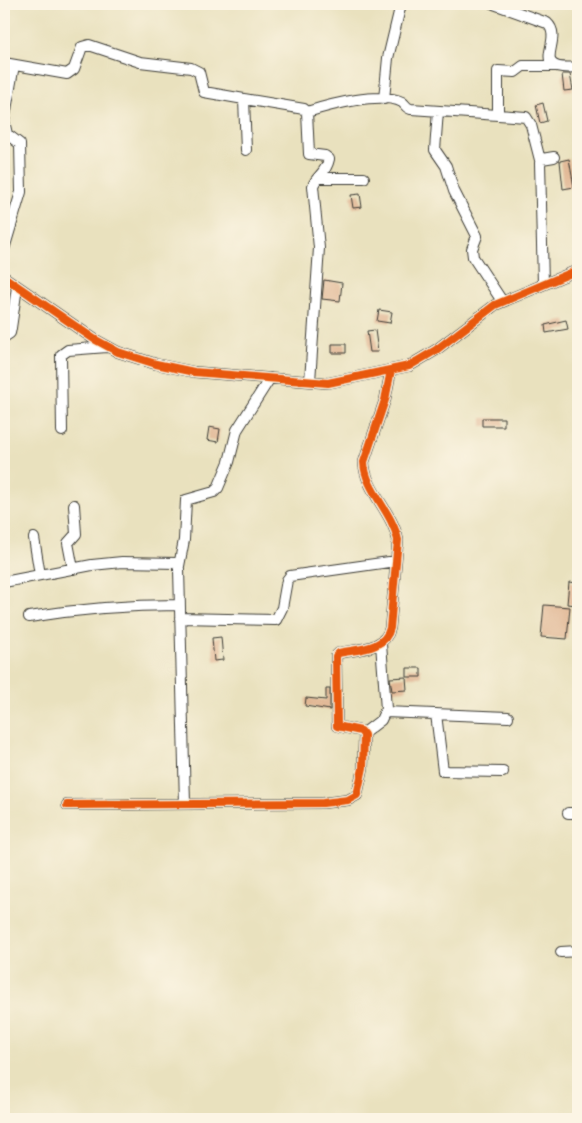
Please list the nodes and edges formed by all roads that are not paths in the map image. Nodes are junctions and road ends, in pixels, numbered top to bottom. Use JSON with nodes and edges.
{"nodes":[{"id":1,"x":400,"y":4,"type":"edge"},
{"id":2,"x":494,"y":4,"type":"edge"},
{"id":3,"x":9,"y":64,"type":"edge"},
{"id":4,"x":554,"y":66,"type":"junction"},
{"id":5,"x":578,"y":67,"type":"edge"},
{"id":6,"x":244,"y":99,"type":"junction"},
{"id":7,"x":384,"y":99,"type":"junction"},
{"id":8,"x":438,"y":111,"type":"junction"},
{"id":9,"x":307,"y":112,"type":"junction"},
{"id":10,"x":498,"y":114,"type":"junction"},
{"id":11,"x":246,"y":150,"type":"dead end"},
{"id":12,"x":554,"y":157,"type":"dead end"},
{"id":13,"x":540,"y":160,"type":"junction"},
{"id":14,"x":320,"y":178,"type":"junction"},
{"id":15,"x":364,"y":178,"type":"dead end"},
{"id":16,"x":4,"y":248,"type":"edge"},
{"id":17,"x":578,"y":270,"type":"edge"},
{"id":18,"x":4,"y":277,"type":"edge"},
{"id":19,"x":543,"y":284,"type":"junction"},
{"id":20,"x":17,"y":286,"type":"junction"},
{"id":21,"x":502,"y":301,"type":"junction"},
{"id":22,"x":4,"y":337,"type":"edge"},
{"id":23,"x":108,"y":346,"type":"junction"},
{"id":24,"x":391,"y":370,"type":"junction"},
{"id":25,"x":270,"y":378,"type":"junction"},
{"id":26,"x":310,"y":381,"type":"junction"},
{"id":27,"x":62,"y":431,"type":"dead end"},
{"id":28,"x":74,"y":505,"type":"dead end"},
{"id":29,"x":34,"y":538,"type":"dead end"},
{"id":30,"x":396,"y":561,"type":"junction"},
{"id":31,"x":179,"y":566,"type":"junction"},
{"id":32,"x":73,"y":569,"type":"junction"},
{"id":33,"x":40,"y":575,"type":"junction"},
{"id":34,"x":4,"y":582,"type":"edge"},
{"id":35,"x":179,"y":605,"type":"junction"},
{"id":36,"x":29,"y":617,"type":"dead end"},
{"id":37,"x":180,"y":618,"type":"junction"},
{"id":38,"x":381,"y":644,"type":"junction"},
{"id":39,"x":385,"y":712,"type":"junction"},
{"id":40,"x":436,"y":714,"type":"junction"},
{"id":41,"x":508,"y":717,"type":"dead end"},
{"id":42,"x":364,"y":733,"type":"junction"},
{"id":43,"x":503,"y":772,"type":"dead end"},
{"id":44,"x":185,"y":804,"type":"junction"},
{"id":45,"x":67,"y":805,"type":"dead end"},
{"id":46,"x":562,"y":952,"type":"dead end"},
{"id":47,"x":578,"y":952,"type":"edge"}],
"edges":[{"from":1,"to":7,"type":"street"},
{"from":2,"to":4,"type":"street"},
{"from":3,"to":6,"type":"street"},
{"from":3,"to":16,"type":"street"},
{"from":4,"to":5,"type":"street"},
{"from":4,"to":10,"type":"street"},
{"from":6,"to":9,"type":"street"},
{"from":6,"to":11,"type":"street"},
{"from":7,"to":8,"type":"street"},
{"from":7,"to":9,"type":"street"},
{"from":8,"to":10,"type":"street"},
{"from":8,"to":21,"type":"street"},
{"from":9,"to":14,"type":"street"},
{"from":10,"to":13,"type":"street"},
{"from":12,"to":13,"type":"street"},
{"from":13,"to":19,"type":"street"},
{"from":14,"to":15,"type":"street"},
{"from":14,"to":26,"type":"street"},
{"from":17,"to":19,"type":"street"},
{"from":18,"to":20,"type":"street"},
{"from":19,"to":21,"type":"street"},
{"from":20,"to":22,"type":"street"},
{"from":20,"to":23,"type":"street"},
{"from":21,"to":24,"type":"street"},
{"from":23,"to":25,"type":"street"},
{"from":23,"to":27,"type":"street"},
{"from":24,"to":26,"type":"street"},
{"from":24,"to":30,"type":"street"},
{"from":25,"to":26,"type":"street"},
{"from":25,"to":31,"type":"street"},
{"from":28,"to":32,"type":"street"},
{"from":29,"to":33,"type":"street"},
{"from":30,"to":37,"type":"street"},
{"from":30,"to":38,"type":"street"},
{"from":31,"to":32,"type":"street"},
{"from":31,"to":35,"type":"street"},
{"from":32,"to":33,"type":"street"},
{"from":33,"to":34,"type":"street"},
{"from":35,"to":36,"type":"street"},
{"from":35,"to":37,"type":"street"},
{"from":37,"to":44,"type":"street"},
{"from":38,"to":39,"type":"street"},
{"from":38,"to":42,"type":"street"},
{"from":39,"to":40,"type":"street"},
{"from":39,"to":42,"type":"street"},
{"from":40,"to":41,"type":"street"},
{"from":40,"to":43,"type":"street"},
{"from":42,"to":44,"type":"street"},
{"from":44,"to":45,"type":"street"},
{"from":46,"to":47,"type":"street"}]}
